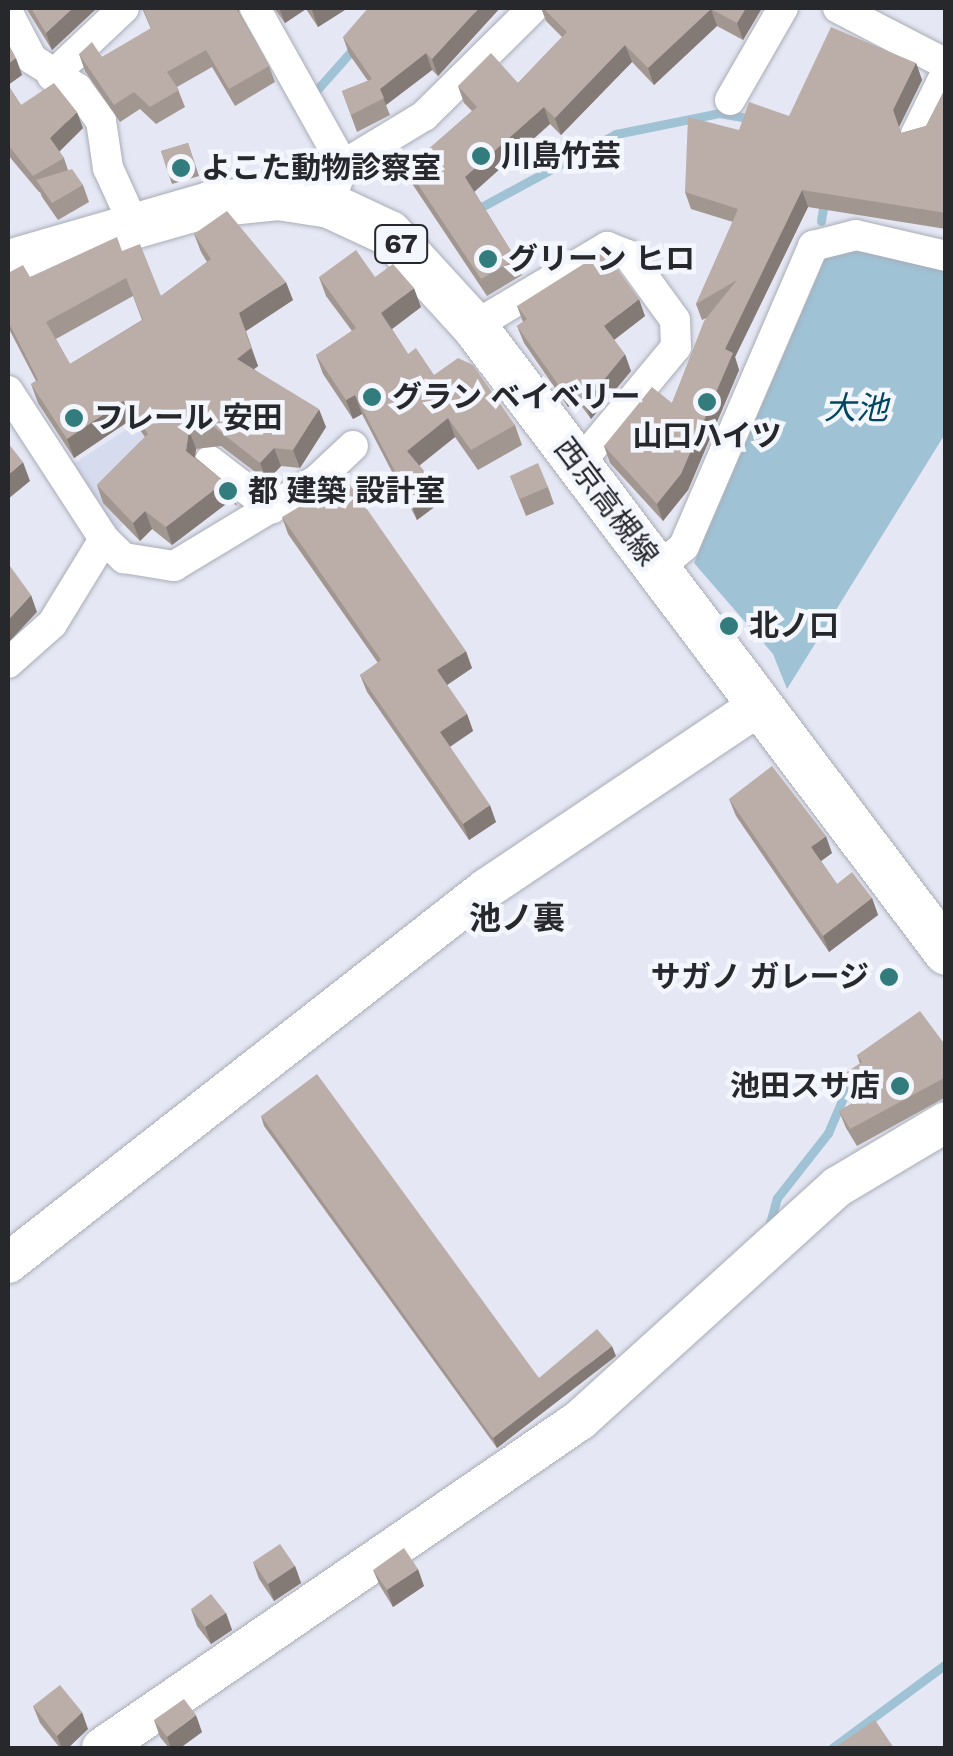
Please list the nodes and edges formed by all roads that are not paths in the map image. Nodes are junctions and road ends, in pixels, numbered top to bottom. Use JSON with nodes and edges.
{"nodes":[{"id":1,"x":124,"y":8,"type":"edge"},
{"id":2,"x":255,"y":8,"type":"edge"},
{"id":3,"x":533,"y":8,"type":"edge"},
{"id":4,"x":783,"y":8,"type":"edge"},
{"id":5,"x":838,"y":8,"type":"edge"},
{"id":6,"x":8,"y":13,"type":"edge"},
{"id":7,"x":946,"y":64,"type":"edge"},
{"id":8,"x":946,"y":73,"type":"edge"},
{"id":9,"x":52,"y":76,"type":"junction"},
{"id":10,"x":730,"y":100,"type":"dead end"},
{"id":11,"x":916,"y":134,"type":"edge"},
{"id":12,"x":336,"y":185,"type":"junction"},
{"id":13,"x":134,"y":225,"type":"junction"},
{"id":14,"x":946,"y":256,"type":"edge"},
{"id":15,"x":8,"y":262,"type":"edge"},
{"id":16,"x":474,"y":326,"type":"junction"},
{"id":17,"x":8,"y":391,"type":"edge"},
{"id":18,"x":353,"y":446,"type":"dead end"},
{"id":19,"x":210,"y":461,"type":"dead end"},
{"id":20,"x":578,"y":464,"type":"junction"},
{"id":21,"x":272,"y":508,"type":"junction"},
{"id":22,"x":104,"y":539,"type":"junction"},
{"id":23,"x":657,"y":569,"type":"junction"},
{"id":24,"x":8,"y":663,"type":"edge"},
{"id":25,"x":760,"y":706,"type":"junction"},
{"id":26,"x":946,"y":952,"type":"edge"},
{"id":27,"x":946,"y":1122,"type":"edge"},
{"id":28,"x":8,"y":1263,"type":"edge"},
{"id":29,"x":102,"y":1748,"type":"edge"}],
"edges":[{"from":1,"to":9,"type":"street"},
{"from":2,"to":12,"type":"street"},
{"from":3,"to":12,"type":"street"},
{"from":4,"to":10,"type":"street"},
{"from":5,"to":7,"type":"street"},
{"from":6,"to":9,"type":"street"},
{"from":8,"to":11,"type":"street"},
{"from":9,"to":13,"type":"street"},
{"from":12,"to":13,"type":"main road","name":"西京高槻線","number":"67"},
{"from":12,"to":16,"type":"main road","name":"西京高槻線","number":"67"},
{"from":13,"to":15,"type":"main road","name":"西京高槻線","number":"67"},
{"from":14,"to":23,"type":"street"},
{"from":16,"to":20,"type":"main road","name":"西京高槻線","number":"67"},
{"from":16,"to":20,"type":"street"},
{"from":17,"to":22,"type":"street"},
{"from":18,"to":21,"type":"street"},
{"from":19,"to":21,"type":"street"},
{"from":20,"to":23,"type":"main road","name":"西京高槻線","number":"67"},
{"from":21,"to":22,"type":"street"},
{"from":22,"to":24,"type":"street"},
{"from":23,"to":25,"type":"main road","name":"西京高槻線","number":"67"},
{"from":25,"to":26,"type":"main road","name":"西京高槻線","number":"67"},
{"from":25,"to":28,"type":"street"},
{"from":27,"to":29,"type":"street"}]}
